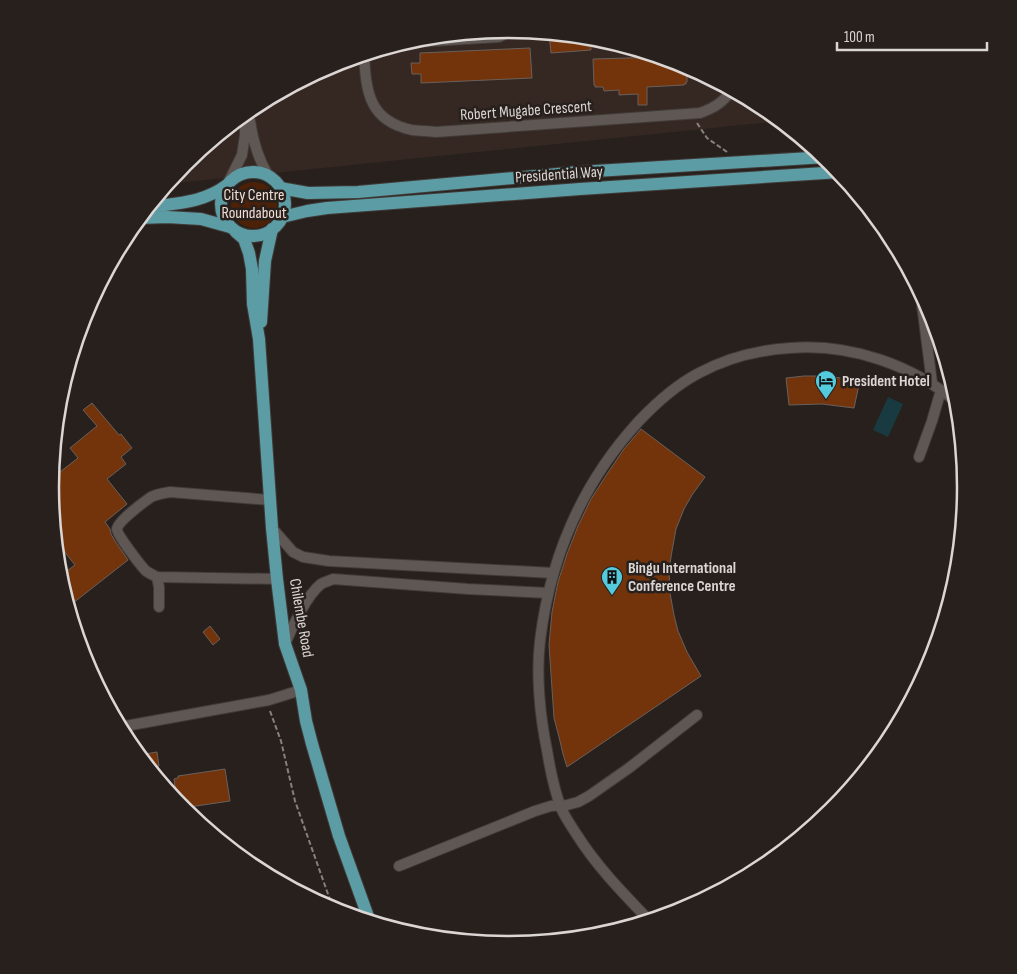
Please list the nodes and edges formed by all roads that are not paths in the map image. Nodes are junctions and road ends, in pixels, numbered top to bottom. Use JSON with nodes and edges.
{"nodes":[{"id":1,"x":485,"y":38,"type":"edge"},
{"id":2,"x":466,"y":39,"type":"edge"},
{"id":3,"x":365,"y":61,"type":"edge"},
{"id":4,"x":727,"y":95,"type":"edge"},
{"id":5,"x":250,"y":120,"type":"edge"},
{"id":6,"x":245,"y":123,"type":"edge"},
{"id":7,"x":807,"y":151,"type":"edge"},
{"id":8,"x":814,"y":158,"type":"edge"},
{"id":9,"x":750,"y":162,"type":"junction"},
{"id":10,"x":829,"y":173,"type":"edge"},
{"id":11,"x":269,"y":177,"type":"junction"},
{"id":12,"x":227,"y":185,"type":"junction"},
{"id":13,"x":280,"y":188,"type":"junction"},
{"id":14,"x":158,"y":206,"type":"edge"},
{"id":15,"x":282,"y":217,"type":"junction"},
{"id":16,"x":149,"y":218,"type":"edge"},
{"id":17,"x":233,"y":229,"type":"junction"},
{"id":18,"x":272,"y":229,"type":"junction"},
{"id":19,"x":923,"y":313,"type":"edge"},
{"id":20,"x":260,"y":339,"type":"junction"},
{"id":21,"x":932,"y":384,"type":"junction"},
{"id":22,"x":941,"y":390,"type":"junction"},
{"id":23,"x":948,"y":396,"type":"edge"},
{"id":24,"x":919,"y":457,"type":"dead end"},
{"id":25,"x":270,"y":500,"type":"junction"},
{"id":26,"x":272,"y":528,"type":"junction"},
{"id":27,"x":553,"y":573,"type":"junction"},
{"id":28,"x":157,"y":577,"type":"junction"},
{"id":29,"x":276,"y":579,"type":"junction"},
{"id":30,"x":548,"y":593,"type":"junction"},
{"id":31,"x":159,"y":607,"type":"dead end"},
{"id":32,"x":286,"y":644,"type":"junction"},
{"id":33,"x":301,"y":690,"type":"junction"},
{"id":34,"x":697,"y":715,"type":"dead end"},
{"id":35,"x":128,"y":726,"type":"edge"},
{"id":36,"x":560,"y":805,"type":"junction"},
{"id":37,"x":399,"y":866,"type":"dead end"},
{"id":38,"x":367,"y":914,"type":"edge"},
{"id":39,"x":645,"y":915,"type":"edge"}],
"edges":[{"from":1,"to":2,"type":"street"},
{"from":3,"to":4,"type":"street","name":"Robert Mugabe Crescent"},
{"from":5,"to":11,"type":"street"},
{"from":6,"to":12,"type":"street"},
{"from":7,"to":9,"type":"main road"},
{"from":8,"to":9,"type":"main road","name":"Presidential Way"},
{"from":9,"to":13,"type":"main road","name":"Presidential Way"},
{"from":10,"to":15,"type":"main road","name":"Presidential Way"},
{"from":11,"to":12,"type":"main road"},
{"from":11,"to":13,"type":"main road"},
{"from":12,"to":14,"type":"main road"},
{"from":12,"to":17,"type":"main road"},
{"from":13,"to":15,"type":"main road"},
{"from":15,"to":18,"type":"main road"},
{"from":16,"to":17,"type":"main road"},
{"from":17,"to":18,"type":"main road"},
{"from":17,"to":20,"type":"main road"},
{"from":18,"to":20,"type":"main road"},
{"from":19,"to":21,"type":"street"},
{"from":20,"to":25,"type":"main road","name":"Chilembe Road"},
{"from":21,"to":22,"type":"street"},
{"from":21,"to":27,"type":"street"},
{"from":22,"to":23,"type":"street"},
{"from":22,"to":24,"type":"street"},
{"from":25,"to":26,"type":"main road","name":"Chilembe Road"},
{"from":25,"to":28,"type":"street"},
{"from":26,"to":27,"type":"street"},
{"from":26,"to":29,"type":"main road","name":"Chilembe Road"},
{"from":27,"to":30,"type":"street"},
{"from":28,"to":29,"type":"street"},
{"from":28,"to":31,"type":"street"},
{"from":29,"to":32,"type":"main road","name":"Chilembe Road"},
{"from":30,"to":32,"type":"street"},
{"from":30,"to":36,"type":"street"},
{"from":32,"to":33,"type":"main road","name":"Chilembe Road"},
{"from":33,"to":35,"type":"street"},
{"from":33,"to":38,"type":"main road","name":"Chilembe Road"},
{"from":34,"to":36,"type":"street"},
{"from":36,"to":37,"type":"street"},
{"from":36,"to":39,"type":"street"}]}
